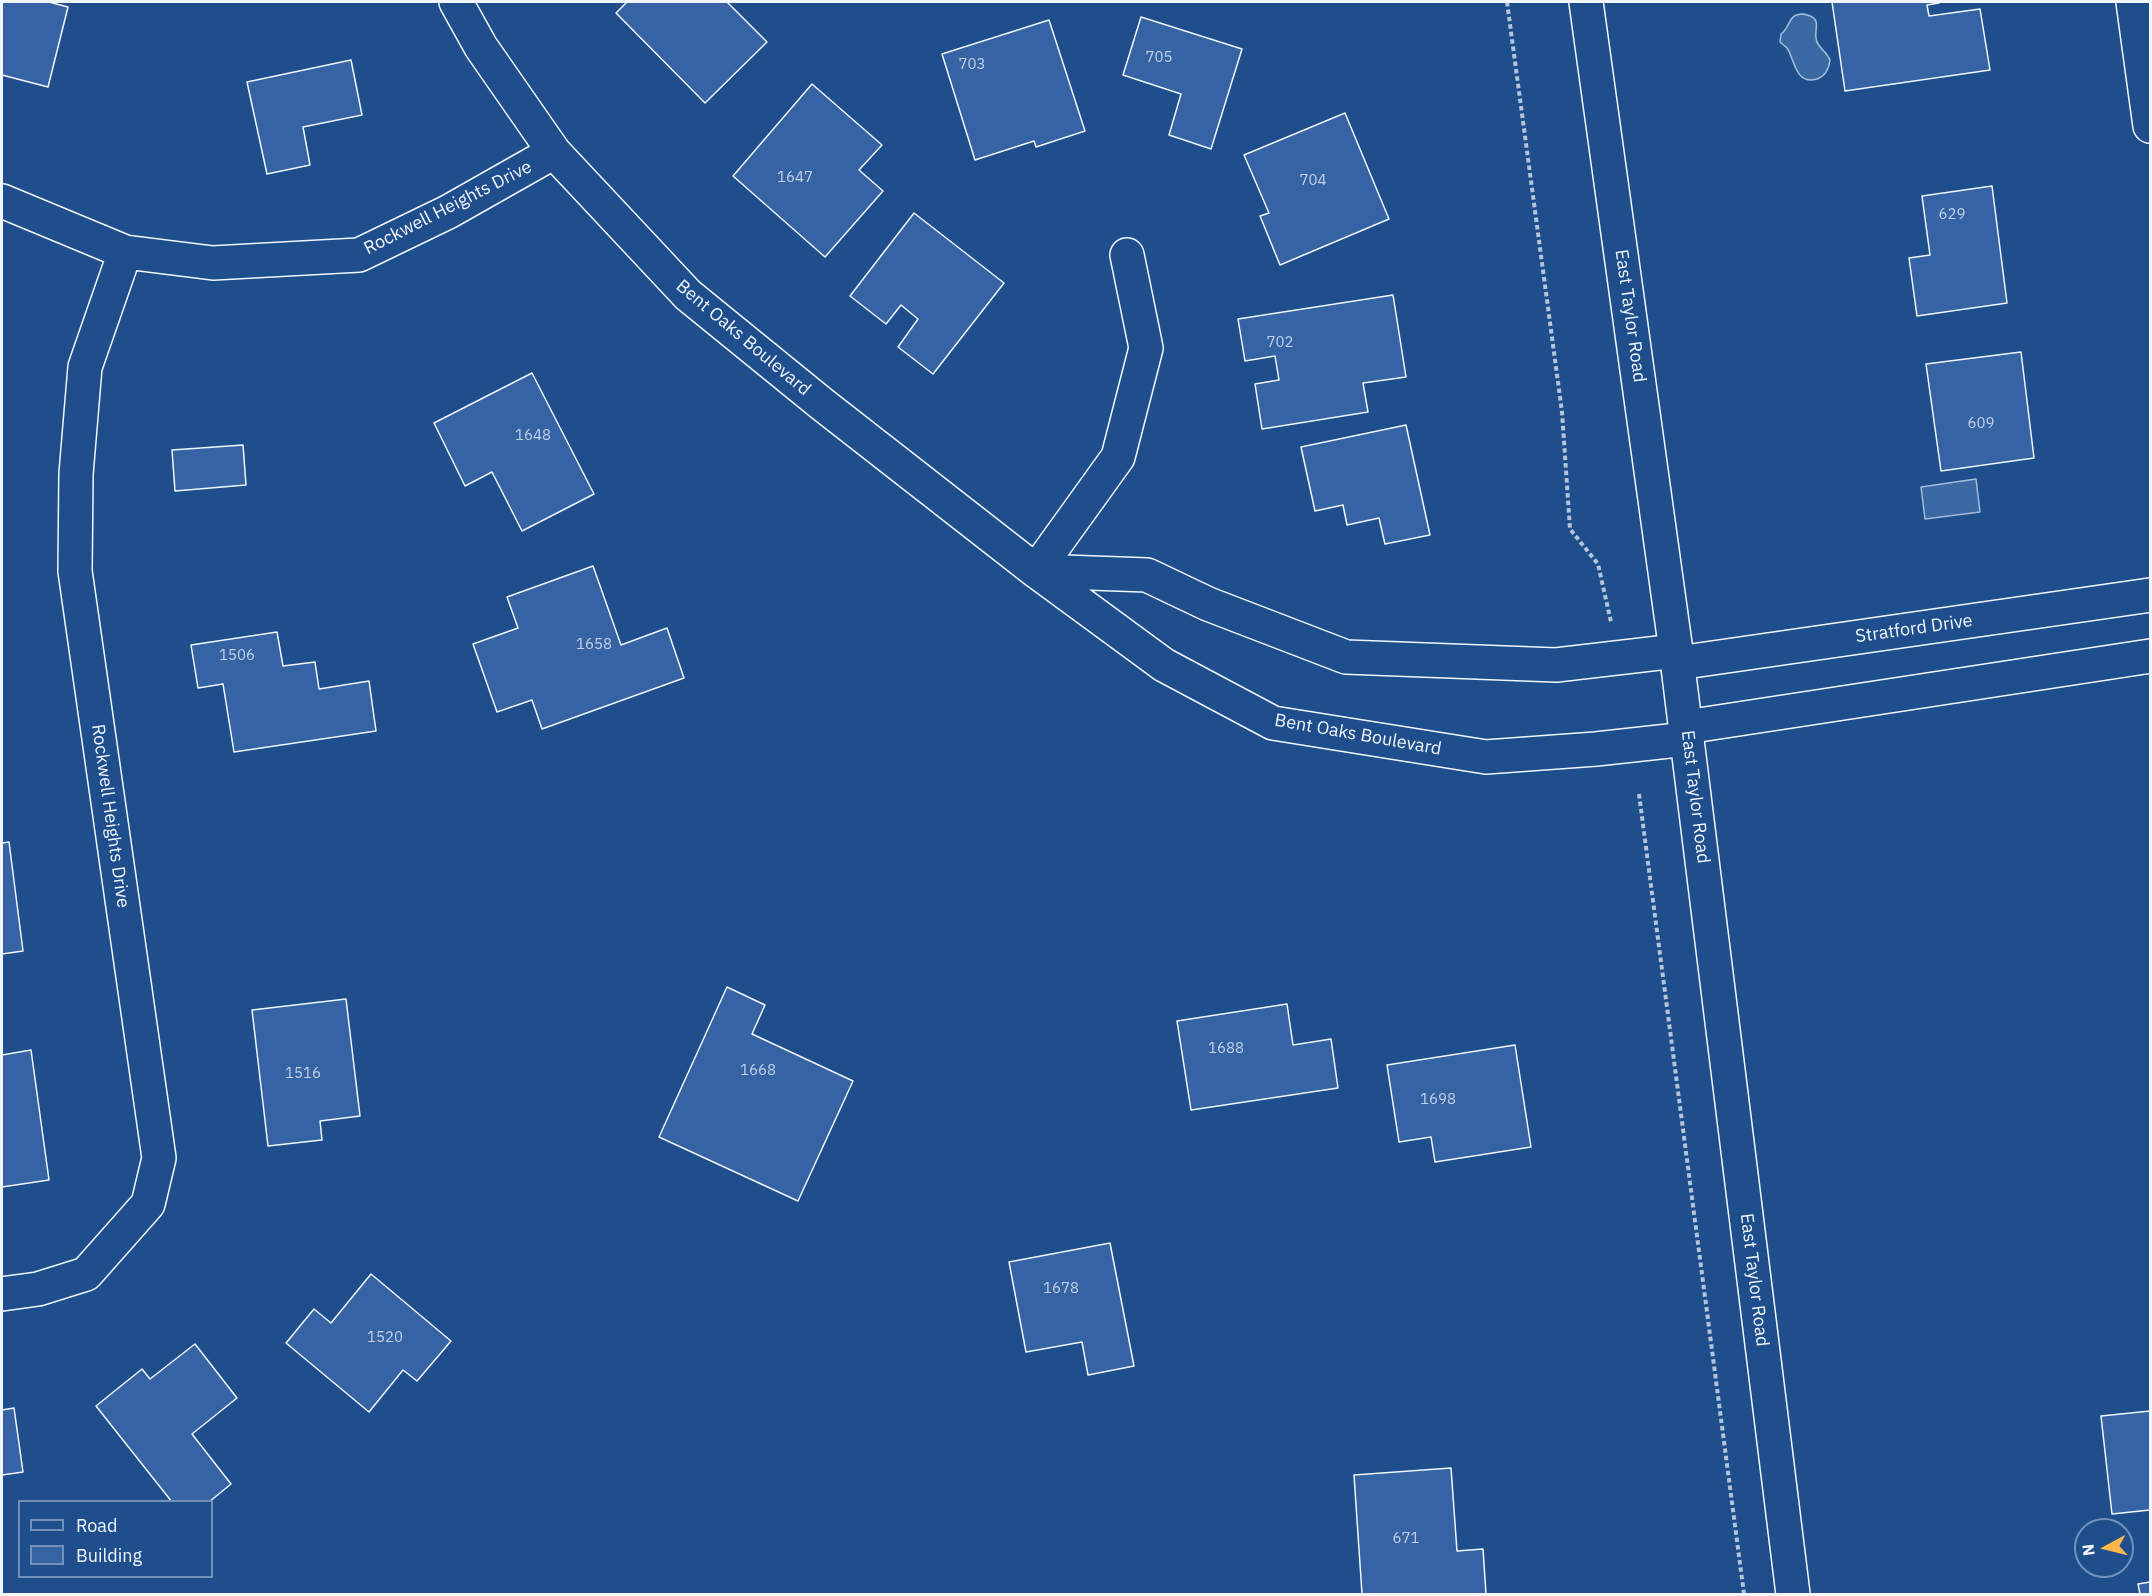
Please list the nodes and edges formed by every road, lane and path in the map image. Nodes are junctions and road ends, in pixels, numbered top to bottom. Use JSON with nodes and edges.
{"nodes":[{"id":1,"x":456,"y":2,"type":"edge"},
{"id":2,"x":1507,"y":2,"type":"edge"},
{"id":3,"x":1586,"y":2,"type":"edge"},
{"id":4,"x":2133,"y":2,"type":"edge"},
{"id":5,"x":2151,"y":126,"type":"edge"},
{"id":6,"x":554,"y":152,"type":"junction"},
{"id":7,"x":2,"y":201,"type":"edge"},
{"id":8,"x":125,"y":252,"type":"junction"},
{"id":9,"x":1127,"y":255,"type":"dead end"},
{"id":10,"x":1036,"y":571,"type":"junction"},
{"id":11,"x":2151,"y":595,"type":"edge"},
{"id":12,"x":1611,"y":622,"type":"dead end"},
{"id":13,"x":2151,"y":656,"type":"edge"},
{"id":14,"x":1677,"y":657,"type":"junction"},
{"id":15,"x":1687,"y":733,"type":"junction"},
{"id":16,"x":1639,"y":794,"type":"dead end"},
{"id":17,"x":2,"y":1294,"type":"edge"},
{"id":18,"x":1744,"y":1594,"type":"edge"},
{"id":19,"x":1793,"y":1594,"type":"edge"}],
"edges":[{"from":1,"to":6,"type":"street","name":"Bent Oaks Boulevard"},
{"from":2,"to":12,"type":"path"},
{"from":3,"to":14,"type":"street","name":"East Taylor Road"},
{"from":4,"to":5,"type":"street"},
{"from":6,"to":8,"type":"street","name":"Rockwell Heights Drive"},
{"from":6,"to":10,"type":"street","name":"Bent Oaks Boulevard"},
{"from":7,"to":8,"type":"street","name":"Rockwell Heights Drive"},
{"from":8,"to":17,"type":"street","name":"Rockwell Heights Drive"},
{"from":9,"to":10,"type":"street"},
{"from":10,"to":14,"type":"street"},
{"from":10,"to":15,"type":"street","name":"Bent Oaks Boulevard"},
{"from":11,"to":14,"type":"street","name":"Stratford Drive"},
{"from":13,"to":15,"type":"street"},
{"from":14,"to":15,"type":"street","name":"East Taylor Road"},
{"from":15,"to":19,"type":"street","name":"East Taylor Road"},
{"from":16,"to":18,"type":"path"}]}
